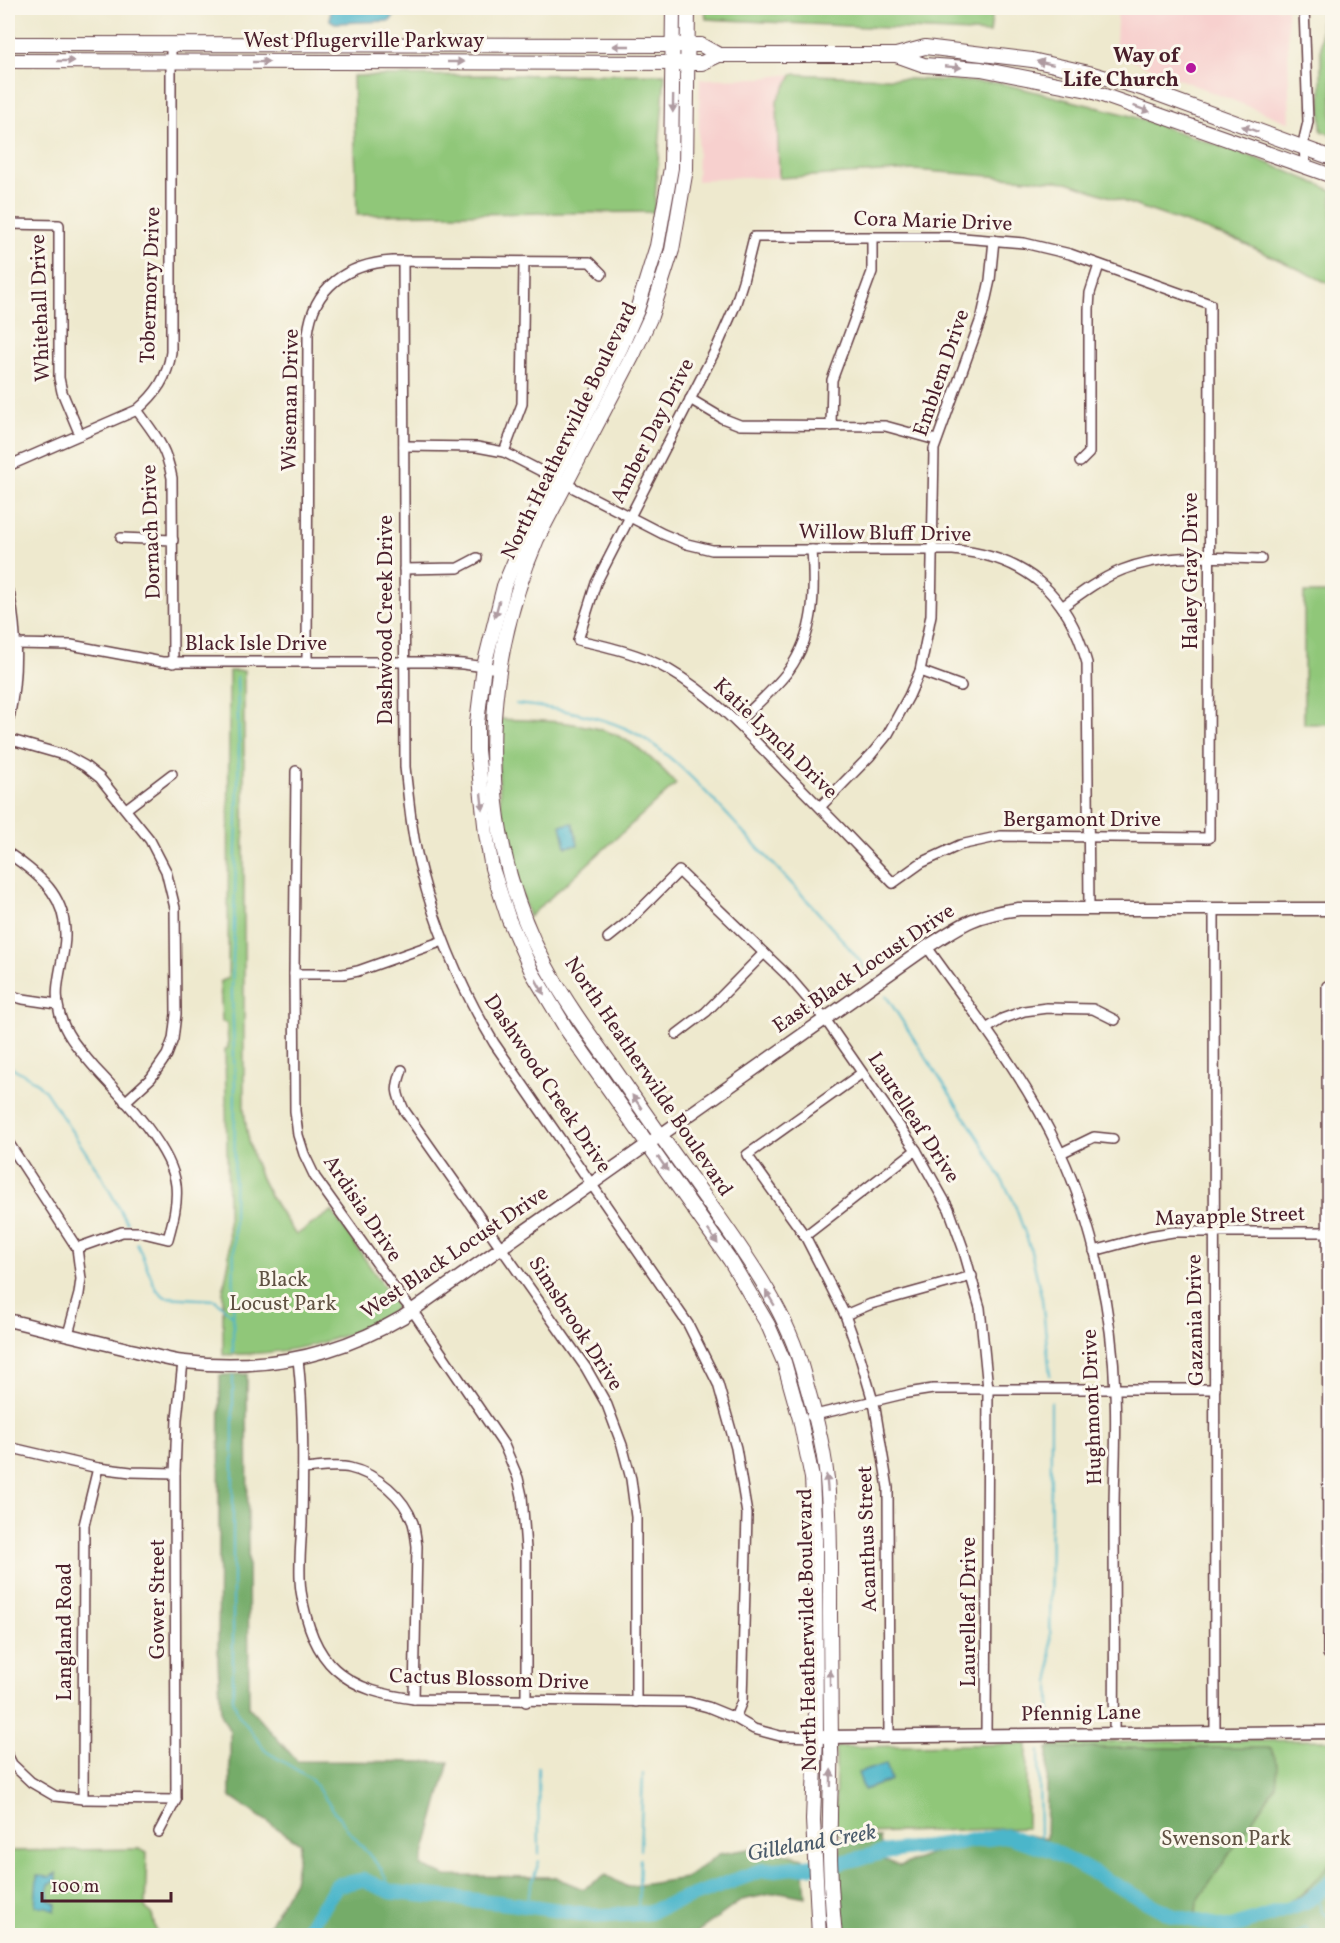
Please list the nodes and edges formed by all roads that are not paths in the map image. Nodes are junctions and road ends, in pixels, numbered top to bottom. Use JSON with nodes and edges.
{"nodes":[{"id":1,"x":673,"y":8,"type":"edge"},
{"id":2,"x":688,"y":8,"type":"edge"},
{"id":3,"x":1304,"y":8,"type":"edge"},
{"id":4,"x":8,"y":45,"type":"edge"},
{"id":5,"x":171,"y":45,"type":"junction"},
{"id":6,"x":370,"y":45,"type":"junction"},
{"id":7,"x":688,"y":45,"type":"junction"},
{"id":8,"x":674,"y":46,"type":"junction"},
{"id":9,"x":719,"y":55,"type":"junction"},
{"id":10,"x":896,"y":55,"type":"junction"},
{"id":11,"x":8,"y":61,"type":"edge"},
{"id":12,"x":171,"y":61,"type":"junction"},
{"id":13,"x":371,"y":62,"type":"junction"},
{"id":14,"x":673,"y":63,"type":"junction"},
{"id":15,"x":688,"y":63,"type":"junction"},
{"id":16,"x":1305,"y":149,"type":"junction"},
{"id":17,"x":672,"y":152,"type":"junction"},
{"id":18,"x":1332,"y":158,"type":"edge"},
{"id":19,"x":1305,"y":165,"type":"junction"},
{"id":20,"x":686,"y":169,"type":"junction"},
{"id":21,"x":1332,"y":176,"type":"edge"},
{"id":22,"x":8,"y":224,"type":"edge"},
{"id":23,"x":753,"y":237,"type":"joint"},
{"id":24,"x":872,"y":237,"type":"junction"},
{"id":25,"x":994,"y":240,"type":"junction"},
{"id":26,"x":403,"y":261,"type":"junction"},
{"id":27,"x":524,"y":262,"type":"junction"},
{"id":28,"x":1099,"y":265,"type":"junction"},
{"id":29,"x":602,"y":274,"type":"dead end"},
{"id":30,"x":1210,"y":304,"type":"joint"},
{"id":31,"x":690,"y":399,"type":"junction"},
{"id":32,"x":137,"y":410,"type":"junction"},
{"id":33,"x":831,"y":426,"type":"junction"},
{"id":34,"x":80,"y":435,"type":"junction"},
{"id":35,"x":936,"y":440,"type":"junction"},
{"id":36,"x":404,"y":446,"type":"junction"},
{"id":37,"x":504,"y":452,"type":"junction"},
{"id":38,"x":1080,"y":462,"type":"dead end"},
{"id":39,"x":8,"y":466,"type":"edge"},
{"id":40,"x":552,"y":478,"type":"junction"},
{"id":41,"x":566,"y":486,"type":"junction"},
{"id":42,"x":629,"y":517,"type":"junction"},
{"id":43,"x":121,"y":538,"type":"dead end"},
{"id":44,"x":173,"y":540,"type":"junction"},
{"id":45,"x":812,"y":550,"type":"junction"},
{"id":46,"x":932,"y":550,"type":"junction"},
{"id":47,"x":477,"y":558,"type":"dead end"},
{"id":48,"x":1209,"y":558,"type":"junction"},
{"id":49,"x":1261,"y":559,"type":"dead end"},
{"id":50,"x":404,"y":569,"type":"junction"},
{"id":51,"x":8,"y":594,"type":"edge"},
{"id":52,"x":1062,"y":607,"type":"junction"},
{"id":53,"x":578,"y":640,"type":"joint"},
{"id":54,"x":14,"y":644,"type":"junction"},
{"id":55,"x":307,"y":661,"type":"junction"},
{"id":56,"x":404,"y":662,"type":"junction"},
{"id":57,"x":173,"y":663,"type":"junction"},
{"id":58,"x":484,"y":666,"type":"junction"},
{"id":59,"x":499,"y":669,"type":"junction"},
{"id":60,"x":920,"y":671,"type":"junction"},
{"id":61,"x":961,"y":686,"type":"dead end"},
{"id":62,"x":8,"y":716,"type":"edge"},
{"id":63,"x":737,"y":723,"type":"junction"},
{"id":64,"x":8,"y":740,"type":"edge"},
{"id":65,"x":296,"y":771,"type":"dead end"},
{"id":66,"x":172,"y":774,"type":"dead end"},
{"id":67,"x":820,"y":807,"type":"junction"},
{"id":68,"x":126,"y":809,"type":"junction"},
{"id":69,"x":1088,"y":836,"type":"junction"},
{"id":70,"x":1209,"y":838,"type":"joint"},
{"id":71,"x":8,"y":853,"type":"edge"},
{"id":72,"x":893,"y":883,"type":"joint"},
{"id":73,"x":1089,"y":908,"type":"junction"},
{"id":74,"x":1214,"y":908,"type":"junction"},
{"id":75,"x":1332,"y":909,"type":"edge"},
{"id":76,"x":608,"y":938,"type":"dead end"},
{"id":77,"x":443,"y":941,"type":"junction"},
{"id":78,"x":927,"y":947,"type":"junction"},
{"id":79,"x":764,"y":953,"type":"junction"},
{"id":80,"x":294,"y":974,"type":"junction"},
{"id":81,"x":1332,"y":986,"type":"edge"},
{"id":82,"x":8,"y":994,"type":"edge"},
{"id":83,"x":57,"y":1004,"type":"junction"},
{"id":84,"x":825,"y":1019,"type":"junction"},
{"id":85,"x":1115,"y":1020,"type":"dead end"},
{"id":86,"x":986,"y":1029,"type":"junction"},
{"id":87,"x":677,"y":1034,"type":"dead end"},
{"id":88,"x":402,"y":1070,"type":"dead end"},
{"id":89,"x":862,"y":1073,"type":"junction"},
{"id":90,"x":125,"y":1101,"type":"junction"},
{"id":91,"x":660,"y":1135,"type":"junction"},
{"id":92,"x":1113,"y":1139,"type":"dead end"},
{"id":93,"x":8,"y":1142,"type":"edge"},
{"id":94,"x":648,"y":1143,"type":"junction"},
{"id":95,"x":916,"y":1150,"type":"junction"},
{"id":96,"x":1061,"y":1153,"type":"junction"},
{"id":97,"x":592,"y":1183,"type":"junction"},
{"id":98,"x":1213,"y":1232,"type":"junction"},
{"id":99,"x":1330,"y":1232,"type":"edge"},
{"id":100,"x":805,"y":1236,"type":"junction"},
{"id":101,"x":77,"y":1248,"type":"junction"},
{"id":102,"x":502,"y":1248,"type":"junction"},
{"id":103,"x":1094,"y":1251,"type":"junction"},
{"id":104,"x":972,"y":1276,"type":"junction"},
{"id":105,"x":412,"y":1310,"type":"junction"},
{"id":106,"x":845,"y":1315,"type":"junction"},
{"id":107,"x":8,"y":1320,"type":"edge"},
{"id":108,"x":68,"y":1334,"type":"junction"},
{"id":109,"x":298,"y":1359,"type":"junction"},
{"id":110,"x":183,"y":1362,"type":"junction"},
{"id":111,"x":988,"y":1389,"type":"junction"},
{"id":112,"x":1215,"y":1389,"type":"junction"},
{"id":113,"x":1115,"y":1390,"type":"junction"},
{"id":114,"x":873,"y":1401,"type":"junction"},
{"id":115,"x":814,"y":1415,"type":"junction"},
{"id":116,"x":800,"y":1419,"type":"junction"},
{"id":117,"x":8,"y":1447,"type":"edge"},
{"id":118,"x":98,"y":1468,"type":"junction"},
{"id":119,"x":303,"y":1468,"type":"junction"},
{"id":120,"x":175,"y":1473,"type":"junction"},
{"id":121,"x":1330,"y":1530,"type":"edge"},
{"id":122,"x":1332,"y":1654,"type":"edge"},
{"id":123,"x":414,"y":1699,"type":"junction"},
{"id":124,"x":526,"y":1702,"type":"junction"},
{"id":125,"x":636,"y":1702,"type":"junction"},
{"id":126,"x":735,"y":1718,"type":"junction"},
{"id":127,"x":1215,"y":1732,"type":"junction"},
{"id":128,"x":1332,"y":1732,"type":"edge"},
{"id":129,"x":1114,"y":1733,"type":"junction"},
{"id":130,"x":986,"y":1735,"type":"junction"},
{"id":131,"x":831,"y":1736,"type":"junction"},
{"id":132,"x":889,"y":1736,"type":"junction"},
{"id":133,"x":816,"y":1737,"type":"junction"},
{"id":134,"x":8,"y":1756,"type":"edge"},
{"id":135,"x":83,"y":1798,"type":"junction"},
{"id":136,"x":176,"y":1800,"type":"junction"},
{"id":137,"x":159,"y":1832,"type":"dead end"},
{"id":138,"x":819,"y":1935,"type":"edge"},
{"id":139,"x":835,"y":1935,"type":"edge"}],
"edges":[{"from":1,"to":8,"type":"main road","name":"North Heatherwilde Boulevard"},
{"from":2,"to":7,"type":"main road","name":"North Heatherwilde Boulevard"},
{"from":3,"to":16,"type":"street"},
{"from":4,"to":5,"type":"main road","name":"West Pflugerville Parkway"},
{"from":5,"to":6,"type":"main road","name":"West Pflugerville Parkway"},
{"from":5,"to":12,"type":"street","name":"Tobermory Drive"},
{"from":8,"to":6,"type":"main road","name":"West Pflugerville Parkway","one_way":true},
{"from":6,"to":13,"type":"main road"},
{"from":7,"to":8,"type":"main road","name":"West Pflugerville Parkway"},
{"from":7,"to":9,"type":"main road","name":"West Pflugerville Parkway"},
{"from":7,"to":15,"type":"main road","name":"North Heatherwilde Boulevard"},
{"from":8,"to":14,"type":"main road","name":"North Heatherwilde Boulevard"},
{"from":9,"to":10,"type":"main road","name":"West Pflugerville Parkway"},
{"from":9,"to":15,"type":"main road","name":"West Pflugerville Parkway"},
{"from":16,"to":10,"type":"main road","name":"West Pflugerville Parkway","one_way":true},
{"from":10,"to":19,"type":"main road","name":"West Pflugerville Parkway","one_way":true},
{"from":11,"to":12,"type":"main road","name":"West Pflugerville Parkway","one_way":true},
{"from":12,"to":13,"type":"main road","name":"West Pflugerville Parkway","one_way":true},
{"from":12,"to":32,"type":"street","name":"Tobermory Drive"},
{"from":13,"to":14,"type":"main road","name":"West Pflugerville Parkway","one_way":true},
{"from":14,"to":15,"type":"main road","name":"West Pflugerville Parkway"},
{"from":14,"to":17,"type":"main road","name":"North Heatherwilde Boulevard","one_way":true},
{"from":15,"to":20,"type":"main road","name":"North Heatherwilde Boulevard"},
{"from":16,"to":18,"type":"main road","name":"West Pflugerville Parkway"},
{"from":16,"to":19,"type":"street"},
{"from":17,"to":20,"type":"main road"},
{"from":17,"to":40,"type":"main road","name":"North Heatherwilde Boulevard"},
{"from":19,"to":21,"type":"main road","name":"West Pflugerville Parkway"},
{"from":20,"to":41,"type":"main road","name":"North Heatherwilde Boulevard"},
{"from":22,"to":34,"type":"street","name":"Whitehall Drive"},
{"from":23,"to":24,"type":"street","name":"Cora Marie Drive"},
{"from":23,"to":31,"type":"street","name":"Amber Day Drive"},
{"from":24,"to":25,"type":"street","name":"Cora Marie Drive"},
{"from":24,"to":33,"type":"street"},
{"from":25,"to":28,"type":"street","name":"Cora Marie Drive"},
{"from":25,"to":35,"type":"street","name":"Emblem Drive"},
{"from":26,"to":27,"type":"street","name":"Wiseman Drive"},
{"from":26,"to":36,"type":"street","name":"Dashwood Creek Drive"},
{"from":26,"to":55,"type":"street","name":"Wiseman Drive"},
{"from":27,"to":29,"type":"street","name":"Wiseman Drive"},
{"from":27,"to":37,"type":"street"},
{"from":28,"to":30,"type":"street","name":"Cora Marie Drive"},
{"from":28,"to":38,"type":"street"},
{"from":30,"to":48,"type":"street","name":"Haley Gray Drive"},
{"from":31,"to":33,"type":"street"},
{"from":31,"to":42,"type":"street","name":"Amber Day Drive"},
{"from":32,"to":34,"type":"street","name":"Tobermory Drive"},
{"from":32,"to":44,"type":"street","name":"Dornach Drive"},
{"from":33,"to":35,"type":"street"},
{"from":34,"to":39,"type":"street","name":"Tobermory Drive"},
{"from":35,"to":46,"type":"street","name":"Emblem Drive"},
{"from":36,"to":37,"type":"street","name":"Willow Bluff Drive"},
{"from":36,"to":50,"type":"street","name":"Dashwood Creek Drive"},
{"from":37,"to":40,"type":"street","name":"Willow Bluff Drive"},
{"from":40,"to":41,"type":"street","name":"Willow Bluff Drive"},
{"from":40,"to":58,"type":"main road","name":"North Heatherwilde Boulevard","one_way":true},
{"from":41,"to":42,"type":"street","name":"Willow Bluff Drive"},
{"from":41,"to":59,"type":"main road","name":"North Heatherwilde Boulevard"},
{"from":42,"to":45,"type":"street","name":"Willow Bluff Drive"},
{"from":42,"to":53,"type":"street","name":"Amber Day Drive"},
{"from":43,"to":44,"type":"street"},
{"from":44,"to":57,"type":"street","name":"Dornach Drive"},
{"from":45,"to":46,"type":"street","name":"Willow Bluff Drive"},
{"from":45,"to":63,"type":"street"},
{"from":46,"to":52,"type":"street","name":"Willow Bluff Drive"},
{"from":46,"to":60,"type":"street","name":"Emblem Drive"},
{"from":47,"to":50,"type":"street"},
{"from":48,"to":49,"type":"street"},
{"from":48,"to":52,"type":"street"},
{"from":48,"to":70,"type":"street","name":"Haley Gray Drive"},
{"from":50,"to":56,"type":"street","name":"Dashwood Creek Drive"},
{"from":51,"to":54,"type":"street"},
{"from":52,"to":69,"type":"street","name":"Willow Bluff Drive"},
{"from":53,"to":63,"type":"street","name":"Katie Lynch Drive"},
{"from":54,"to":57,"type":"street","name":"Black Isle Drive"},
{"from":54,"to":62,"type":"street"},
{"from":55,"to":56,"type":"street","name":"Black Isle Drive"},
{"from":55,"to":57,"type":"street","name":"Black Isle Drive"},
{"from":56,"to":58,"type":"street","name":"Black Isle Drive"},
{"from":56,"to":77,"type":"street","name":"Dashwood Creek Drive"},
{"from":58,"to":59,"type":"street","name":"Black Isle Drive"},
{"from":58,"to":94,"type":"main road","name":"North Heatherwilde Boulevard","one_way":true},
{"from":91,"to":59,"type":"main road","name":"North Heatherwilde Boulevard","one_way":true},
{"from":60,"to":61,"type":"street"},
{"from":60,"to":67,"type":"street","name":"Emblem Drive"},
{"from":63,"to":67,"type":"street","name":"Katie Lynch Drive"},
{"from":64,"to":68,"type":"street"},
{"from":65,"to":80,"type":"street","name":"Ardisia Drive"},
{"from":66,"to":68,"type":"street"},
{"from":67,"to":72,"type":"street","name":"Katie Lynch Drive"},
{"from":68,"to":90,"type":"street"},
{"from":69,"to":70,"type":"street","name":"Bergamont Drive"},
{"from":69,"to":72,"type":"street","name":"Bergamont Drive"},
{"from":69,"to":73,"type":"street","name":"Willow Bluff Drive"},
{"from":71,"to":83,"type":"street"},
{"from":73,"to":74,"type":"street","name":"East Black Locust Drive"},
{"from":73,"to":78,"type":"street","name":"East Black Locust Drive"},
{"from":74,"to":75,"type":"street","name":"East Black Locust Drive"},
{"from":74,"to":98,"type":"street","name":"Gazania Drive"},
{"from":76,"to":79,"type":"street","name":"Laurelleaf Drive"},
{"from":77,"to":80,"type":"street"},
{"from":77,"to":97,"type":"street","name":"Dashwood Creek Drive"},
{"from":78,"to":84,"type":"street","name":"East Black Locust Drive"},
{"from":78,"to":86,"type":"street","name":"Hughmont Drive"},
{"from":79,"to":84,"type":"street","name":"Laurelleaf Drive"},
{"from":79,"to":87,"type":"street"},
{"from":80,"to":105,"type":"street","name":"Ardisia Drive"},
{"from":81,"to":99,"type":"street"},
{"from":82,"to":83,"type":"street"},
{"from":83,"to":90,"type":"street"},
{"from":84,"to":89,"type":"street","name":"Laurelleaf Drive"},
{"from":84,"to":91,"type":"street","name":"East Black Locust Drive"},
{"from":85,"to":86,"type":"street"},
{"from":86,"to":96,"type":"street","name":"Hughmont Drive"},
{"from":88,"to":102,"type":"street","name":"Simsbrook Drive"},
{"from":89,"to":95,"type":"street","name":"Laurelleaf Drive"},
{"from":89,"to":100,"type":"street","name":"Acanthus Street"},
{"from":90,"to":101,"type":"street"},
{"from":91,"to":94,"type":"street","name":"West Black Locust Drive"},
{"from":115,"to":91,"type":"main road","name":"North Heatherwilde Boulevard","one_way":true},
{"from":92,"to":96,"type":"street"},
{"from":93,"to":101,"type":"street"},
{"from":94,"to":97,"type":"street","name":"West Black Locust Drive"},
{"from":94,"to":116,"type":"main road","name":"North Heatherwilde Boulevard","one_way":true},
{"from":95,"to":100,"type":"street"},
{"from":95,"to":104,"type":"street","name":"Laurelleaf Drive"},
{"from":96,"to":103,"type":"street","name":"Hughmont Drive"},
{"from":97,"to":102,"type":"street","name":"West Black Locust Drive"},
{"from":97,"to":126,"type":"street","name":"Dashwood Creek Drive"},
{"from":98,"to":99,"type":"street","name":"Mayapple Street"},
{"from":98,"to":103,"type":"street","name":"Mayapple Street"},
{"from":98,"to":112,"type":"street","name":"Gazania Drive"},
{"from":99,"to":121,"type":"street"},
{"from":100,"to":106,"type":"street","name":"Acanthus Street"},
{"from":101,"to":108,"type":"street"},
{"from":102,"to":105,"type":"street","name":"West Black Locust Drive"},
{"from":102,"to":125,"type":"street","name":"Simsbrook Drive"},
{"from":103,"to":113,"type":"street","name":"Hughmont Drive"},
{"from":104,"to":106,"type":"street"},
{"from":104,"to":111,"type":"street","name":"Laurelleaf Drive"},
{"from":105,"to":109,"type":"street","name":"West Black Locust Drive"},
{"from":105,"to":124,"type":"street","name":"Ardisia Drive"},
{"from":106,"to":114,"type":"street","name":"Acanthus Street"},
{"from":107,"to":108,"type":"street","name":"West Black Locust Drive"},
{"from":108,"to":110,"type":"street","name":"West Black Locust Drive"},
{"from":109,"to":110,"type":"street","name":"West Black Locust Drive"},
{"from":109,"to":119,"type":"street","name":"Cactus Blossom Drive"},
{"from":110,"to":120,"type":"street","name":"Gower Street"},
{"from":111,"to":113,"type":"street"},
{"from":111,"to":114,"type":"street"},
{"from":111,"to":130,"type":"street","name":"Laurelleaf Drive"},
{"from":112,"to":113,"type":"street"},
{"from":112,"to":127,"type":"street","name":"Gazania Drive"},
{"from":113,"to":129,"type":"street","name":"Hughmont Drive"},
{"from":114,"to":115,"type":"street"},
{"from":114,"to":132,"type":"street","name":"Acanthus Street"},
{"from":115,"to":116,"type":"street"},
{"from":131,"to":115,"type":"main road","name":"North Heatherwilde Boulevard","one_way":true},
{"from":116,"to":133,"type":"main road","name":"North Heatherwilde Boulevard"},
{"from":117,"to":118,"type":"street"},
{"from":118,"to":120,"type":"street"},
{"from":118,"to":135,"type":"street","name":"Langland Road"},
{"from":119,"to":123,"type":"street","name":"Cactus Blossom Drive"},
{"from":119,"to":123,"type":"street"},
{"from":120,"to":136,"type":"street","name":"Gower Street"},
{"from":121,"to":122,"type":"street"},
{"from":123,"to":124,"type":"street","name":"Cactus Blossom Drive"},
{"from":124,"to":125,"type":"street","name":"Cactus Blossom Drive"},
{"from":125,"to":126,"type":"street","name":"Cactus Blossom Drive"},
{"from":126,"to":133,"type":"street","name":"Cactus Blossom Drive"},
{"from":127,"to":128,"type":"street","name":"Pfennig Lane"},
{"from":127,"to":129,"type":"street","name":"Pfennig Lane"},
{"from":129,"to":130,"type":"street","name":"Pfennig Lane"},
{"from":130,"to":132,"type":"street","name":"Pfennig Lane"},
{"from":131,"to":132,"type":"street","name":"Pfennig Lane"},
{"from":131,"to":133,"type":"street","name":"Pfennig Lane"},
{"from":139,"to":131,"type":"main road","name":"North Heatherwilde Boulevard","one_way":true},
{"from":133,"to":138,"type":"main road","name":"North Heatherwilde Boulevard"},
{"from":134,"to":135,"type":"street"},
{"from":135,"to":136,"type":"street"},
{"from":136,"to":137,"type":"street","name":"Gower Street"}]}
